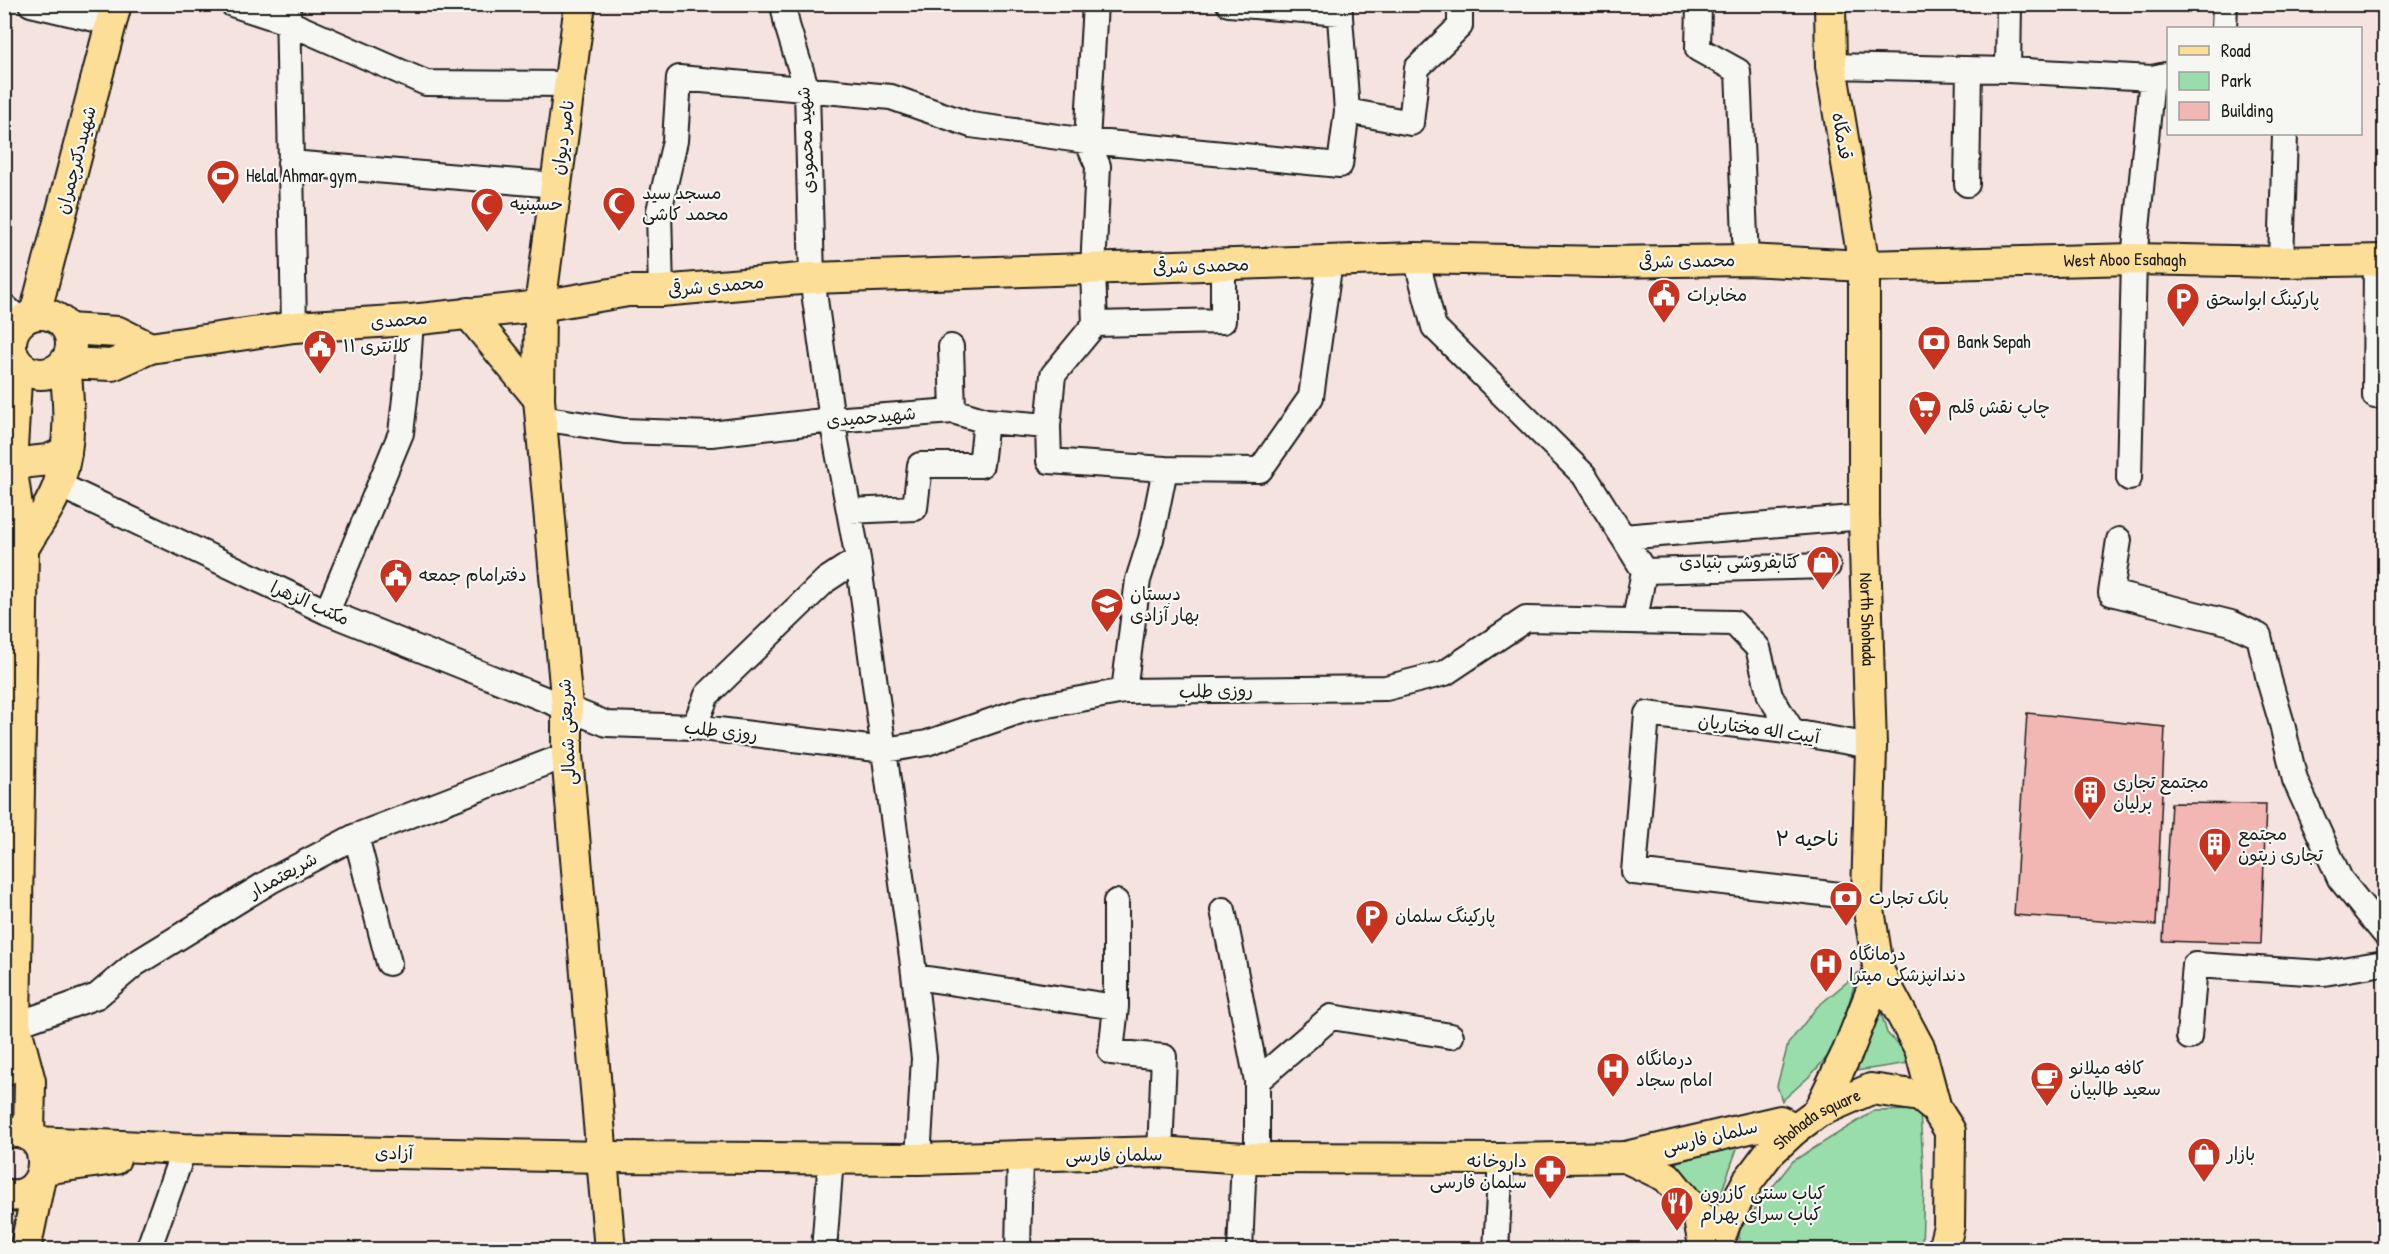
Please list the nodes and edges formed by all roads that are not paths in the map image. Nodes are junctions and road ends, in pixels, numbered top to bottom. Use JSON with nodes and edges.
{"nodes":[{"id":1,"x":31,"y":4,"type":"edge"},
{"id":2,"x":232,"y":4,"type":"edge"},
{"id":3,"x":580,"y":4,"type":"edge"},
{"id":4,"x":783,"y":4,"type":"edge"},
{"id":5,"x":1095,"y":4,"type":"edge"},
{"id":6,"x":1229,"y":4,"type":"edge"},
{"id":7,"x":1460,"y":4,"type":"edge"},
{"id":8,"x":1698,"y":4,"type":"edge"},
{"id":9,"x":1830,"y":4,"type":"edge"},
{"id":10,"x":2009,"y":4,"type":"edge"},
{"id":11,"x":2225,"y":4,"type":"edge"},
{"id":12,"x":1340,"y":9,"type":"edge"},
{"id":13,"x":287,"y":13,"type":"edge"},
{"id":14,"x":114,"y":14,"type":"edge"},
{"id":15,"x":2224,"y":27,"type":"edge"},
{"id":16,"x":1831,"y":66,"type":"junction"},
{"id":17,"x":1969,"y":70,"type":"junction"},
{"id":18,"x":2008,"y":70,"type":"junction"},
{"id":19,"x":2160,"y":76,"type":"edge"},
{"id":20,"x":570,"y":84,"type":"junction"},
{"id":21,"x":807,"y":90,"type":"junction"},
{"id":22,"x":1347,"y":111,"type":"junction"},
{"id":23,"x":2285,"y":135,"type":"edge"},
{"id":24,"x":1087,"y":141,"type":"junction"},
{"id":25,"x":290,"y":163,"type":"junction"},
{"id":26,"x":1967,"y":183,"type":"dead end"},
{"id":27,"x":556,"y":185,"type":"junction"},
{"id":28,"x":1416,"y":258,"type":"junction"},
{"id":29,"x":2134,"y":259,"type":"junction"},
{"id":30,"x":1746,"y":260,"type":"junction"},
{"id":31,"x":2380,"y":260,"type":"edge"},
{"id":32,"x":1330,"y":261,"type":"junction"},
{"id":33,"x":2281,"y":262,"type":"junction"},
{"id":34,"x":1223,"y":265,"type":"junction"},
{"id":35,"x":1864,"y":266,"type":"junction"},
{"id":36,"x":1093,"y":270,"type":"junction"},
{"id":37,"x":812,"y":278,"type":"junction"},
{"id":38,"x":661,"y":291,"type":"junction"},
{"id":39,"x":540,"y":306,"type":"junction"},
{"id":40,"x":468,"y":312,"type":"junction"},
{"id":41,"x":411,"y":320,"type":"junction"},
{"id":42,"x":1095,"y":324,"type":"junction"},
{"id":43,"x":294,"y":327,"type":"junction"},
{"id":44,"x":67,"y":329,"type":"junction"},
{"id":45,"x":16,"y":333,"type":"edge"},
{"id":46,"x":951,"y":347,"type":"dead end"},
{"id":47,"x":150,"y":348,"type":"junction"},
{"id":48,"x":65,"y":363,"type":"junction"},
{"id":49,"x":2375,"y":396,"type":"dead end"},
{"id":50,"x":540,"y":408,"type":"junction"},
{"id":51,"x":953,"y":411,"type":"junction"},
{"id":52,"x":832,"y":420,"type":"junction"},
{"id":53,"x":986,"y":421,"type":"junction"},
{"id":54,"x":1048,"y":426,"type":"junction"},
{"id":55,"x":66,"y":452,"type":"junction"},
{"id":56,"x":8,"y":464,"type":"edge"},
{"id":57,"x":1165,"y":469,"type":"junction"},
{"id":58,"x":2129,"y":478,"type":"dead end"},
{"id":59,"x":59,"y":485,"type":"junction"},
{"id":60,"x":849,"y":512,"type":"junction"},
{"id":61,"x":1863,"y":517,"type":"junction"},
{"id":62,"x":1623,"y":537,"type":"junction"},
{"id":63,"x":2119,"y":540,"type":"dead end"},
{"id":64,"x":14,"y":542,"type":"edge"},
{"id":65,"x":858,"y":559,"type":"junction"},
{"id":66,"x":1828,"y":566,"type":"dead end"},
{"id":67,"x":1644,"y":572,"type":"junction"},
{"id":68,"x":327,"y":612,"type":"junction"},
{"id":69,"x":1635,"y":620,"type":"junction"},
{"id":70,"x":1124,"y":691,"type":"junction"},
{"id":71,"x":567,"y":707,"type":"junction"},
{"id":72,"x":694,"y":727,"type":"junction"},
{"id":73,"x":1793,"y":732,"type":"junction"},
{"id":74,"x":1871,"y":746,"type":"junction"},
{"id":75,"x":885,"y":750,"type":"junction"},
{"id":76,"x":567,"y":755,"type":"junction"},
{"id":77,"x":356,"y":836,"type":"junction"},
{"id":78,"x":11,"y":887,"type":"edge"},
{"id":79,"x":1867,"y":898,"type":"junction"},
{"id":80,"x":1116,"y":902,"type":"dead end"},
{"id":81,"x":1223,"y":910,"type":"dead end"},
{"id":82,"x":2385,"y":933,"type":"edge"},
{"id":83,"x":389,"y":963,"type":"dead end"},
{"id":84,"x":2385,"y":963,"type":"edge"},
{"id":85,"x":1879,"y":972,"type":"junction"},
{"id":86,"x":915,"y":977,"type":"junction"},
{"id":87,"x":1116,"y":1007,"type":"junction"},
{"id":88,"x":15,"y":1025,"type":"junction"},
{"id":89,"x":1451,"y":1036,"type":"dead end"},
{"id":90,"x":2189,"y":1037,"type":"dead end"},
{"id":91,"x":4,"y":1071,"type":"edge"},
{"id":92,"x":1257,"y":1081,"type":"junction"},
{"id":93,"x":1936,"y":1109,"type":"junction"},
{"id":94,"x":1818,"y":1112,"type":"junction"},
{"id":95,"x":1795,"y":1129,"type":"junction"},
{"id":96,"x":183,"y":1149,"type":"junction"},
{"id":97,"x":30,"y":1152,"type":"edge"},
{"id":98,"x":1160,"y":1152,"type":"junction"},
{"id":99,"x":604,"y":1157,"type":"junction"},
{"id":100,"x":1020,"y":1157,"type":"junction"},
{"id":101,"x":1625,"y":1157,"type":"junction"},
{"id":102,"x":831,"y":1158,"type":"junction"},
{"id":103,"x":1251,"y":1158,"type":"junction"},
{"id":104,"x":918,"y":1159,"type":"junction"},
{"id":105,"x":1501,"y":1159,"type":"junction"},
{"id":106,"x":7,"y":1194,"type":"edge"},
{"id":107,"x":17,"y":1250,"type":"edge"},
{"id":108,"x":25,"y":1250,"type":"edge"},
{"id":109,"x":148,"y":1250,"type":"edge"},
{"id":110,"x":610,"y":1250,"type":"edge"},
{"id":111,"x":824,"y":1250,"type":"edge"},
{"id":112,"x":1018,"y":1250,"type":"edge"},
{"id":113,"x":1240,"y":1250,"type":"edge"},
{"id":114,"x":1496,"y":1250,"type":"edge"},
{"id":115,"x":1705,"y":1250,"type":"edge"},
{"id":116,"x":1715,"y":1250,"type":"edge"},
{"id":117,"x":1943,"y":1250,"type":"edge"}],
"edges":[{"from":1,"to":14,"type":"street"},
{"from":2,"to":13,"type":"street"},
{"from":3,"to":20,"type":"main road","name":"ناصر دیوان"},
{"from":4,"to":21,"type":"street","name":"شهید محمودی"},
{"from":5,"to":24,"type":"street"},
{"from":6,"to":12,"type":"street"},
{"from":7,"to":22,"type":"street"},
{"from":8,"to":30,"type":"street"},
{"from":9,"to":16,"type":"main road","name":"قدمگاه"},
{"from":10,"to":18,"type":"street"},
{"from":11,"to":15,"type":"street"},
{"from":12,"to":22,"type":"street"},
{"from":13,"to":20,"type":"street"},
{"from":13,"to":25,"type":"street"},
{"from":14,"to":45,"type":"main road","name":"شهیددکترچمران"},
{"from":16,"to":17,"type":"street"},
{"from":16,"to":35,"type":"main road","name":"قدمگاه"},
{"from":17,"to":18,"type":"street"},
{"from":17,"to":26,"type":"street"},
{"from":18,"to":19,"type":"street"},
{"from":19,"to":29,"type":"street"},
{"from":20,"to":27,"type":"main road","name":"ناصر دیوان"},
{"from":21,"to":24,"type":"street"},
{"from":21,"to":37,"type":"street","name":"شهید محمودی"},
{"from":21,"to":38,"type":"street"},
{"from":22,"to":24,"type":"street"},
{"from":23,"to":33,"type":"street"},
{"from":24,"to":36,"type":"street"},
{"from":25,"to":27,"type":"street"},
{"from":25,"to":43,"type":"street"},
{"from":27,"to":39,"type":"main road","name":"ناصر دیوان"},
{"from":28,"to":30,"type":"main road","name":"محمدی شرقی"},
{"from":28,"to":32,"type":"main road","name":"محمدی شرقی"},
{"from":28,"to":62,"type":"street"},
{"from":29,"to":33,"type":"main road","name":"West Aboo Esahagh"},
{"from":29,"to":35,"type":"main road","name":"West Aboo Esahagh"},
{"from":29,"to":58,"type":"street"},
{"from":30,"to":35,"type":"main road","name":"محمدی شرقی"},
{"from":31,"to":33,"type":"main road","name":"West Aboo Esahagh"},
{"from":31,"to":49,"type":"street"},
{"from":32,"to":34,"type":"main road","name":"محمدی شرقی"},
{"from":32,"to":57,"type":"street"},
{"from":34,"to":36,"type":"main road","name":"محمدی شرقی"},
{"from":34,"to":42,"type":"street"},
{"from":35,"to":61,"type":"main road","name":"North Shohada"},
{"from":36,"to":37,"type":"main road","name":"محمدی شرقی"},
{"from":36,"to":42,"type":"street"},
{"from":37,"to":38,"type":"main road","name":"محمدی شرقی"},
{"from":37,"to":52,"type":"street","name":"شهید محمودی"},
{"from":38,"to":39,"type":"main road","name":"محمدی شرقی"},
{"from":39,"to":40,"type":"main road","name":"محمدی"},
{"from":39,"to":50,"type":"main road","name":"شریعتی شمالی"},
{"from":40,"to":41,"type":"main road","name":"محمدی"},
{"from":40,"to":50,"type":"main road"},
{"from":41,"to":43,"type":"main road","name":"محمدی"},
{"from":41,"to":68,"type":"street"},
{"from":42,"to":54,"type":"street"},
{"from":43,"to":47,"type":"main road","name":"محمدی"},
{"from":44,"to":45,"type":"main road"},
{"from":44,"to":47,"type":"main road"},
{"from":44,"to":48,"type":"main road"},
{"from":45,"to":48,"type":"main road"},
{"from":45,"to":56,"type":"main road","name":"شهیددکترچمران"},
{"from":46,"to":51,"type":"street"},
{"from":47,"to":48,"type":"main road","name":"محمدی"},
{"from":48,"to":55,"type":"main road"},
{"from":50,"to":52,"type":"street","name":"شهیدحمیدی"},
{"from":50,"to":71,"type":"main road","name":"شریعتی شمالی"},
{"from":51,"to":52,"type":"street","name":"شهیدحمیدی"},
{"from":51,"to":53,"type":"street","name":"شهیدحمیدی"},
{"from":52,"to":60,"type":"street","name":"شهید محمودی"},
{"from":53,"to":54,"type":"street","name":"شهیدحمیدی"},
{"from":53,"to":60,"type":"street"},
{"from":54,"to":57,"type":"street"},
{"from":55,"to":56,"type":"main road"},
{"from":55,"to":59,"type":"main road"},
{"from":56,"to":64,"type":"main road","name":"شهیددکترچمران"},
{"from":57,"to":70,"type":"street"},
{"from":59,"to":64,"type":"main road"},
{"from":59,"to":68,"type":"street","name":"مکتب الزهرا"},
{"from":60,"to":65,"type":"street","name":"شهید محمودی"},
{"from":61,"to":62,"type":"street"},
{"from":61,"to":74,"type":"main road","name":"North Shohada"},
{"from":62,"to":67,"type":"street"},
{"from":63,"to":82,"type":"street"},
{"from":64,"to":78,"type":"main road","name":"شهیددکترچمران"},
{"from":65,"to":72,"type":"street"},
{"from":65,"to":75,"type":"street","name":"شهید محمودی"},
{"from":66,"to":67,"type":"street"},
{"from":67,"to":69,"type":"street"},
{"from":68,"to":71,"type":"street","name":"مکتب الزهرا"},
{"from":69,"to":70,"type":"street","name":"روزی طلب"},
{"from":69,"to":73,"type":"street","name":"روزی طلب"},
{"from":70,"to":75,"type":"street","name":"روزی طلب"},
{"from":71,"to":72,"type":"street","name":"روزی طلب"},
{"from":71,"to":76,"type":"main road","name":"شریعتی شمالی"},
{"from":72,"to":75,"type":"street","name":"روزی طلب"},
{"from":73,"to":74,"type":"street","name":"آییت اله مختاریان"},
{"from":73,"to":79,"type":"street","name":"آییت اله مختاریان"},
{"from":74,"to":79,"type":"main road","name":"North Shohada"},
{"from":75,"to":86,"type":"street","name":"شهید محمودی"},
{"from":76,"to":77,"type":"street","name":"شریعتمدار"},
{"from":76,"to":99,"type":"main road","name":"شریعتی شمالی"},
{"from":77,"to":83,"type":"street"},
{"from":77,"to":88,"type":"street","name":"شریعتمدار"},
{"from":78,"to":88,"type":"main road","name":"شهیددکترچمران"},
{"from":79,"to":85,"type":"main road","name":"North Shohada"},
{"from":80,"to":87,"type":"street"},
{"from":81,"to":92,"type":"street"},
{"from":84,"to":90,"type":"street"},
{"from":85,"to":93,"type":"main road"},
{"from":85,"to":94,"type":"main road"},
{"from":86,"to":87,"type":"street"},
{"from":86,"to":104,"type":"street","name":"شهید محمودی"},
{"from":87,"to":98,"type":"street"},
{"from":88,"to":91,"type":"main road"},
{"from":88,"to":97,"type":"main road"},
{"from":89,"to":92,"type":"street"},
{"from":92,"to":103,"type":"street"},
{"from":93,"to":94,"type":"main road","name":"Shohada square"},
{"from":93,"to":117,"type":"main road"},
{"from":94,"to":95,"type":"main road","name":"Shohada square"},
{"from":95,"to":101,"type":"main road","name":"سلمان فارسی"},
{"from":95,"to":116,"type":"main road","name":"Shohada square"},
{"from":96,"to":97,"type":"main road","name":"آزادی"},
{"from":96,"to":99,"type":"main road","name":"آزادی"},
{"from":96,"to":109,"type":"street"},
{"from":97,"to":106,"type":"main road","name":"آزادی"},
{"from":97,"to":108,"type":"main road"},
{"from":98,"to":100,"type":"main road","name":"سلمان فارسی"},
{"from":98,"to":103,"type":"main road","name":"سلمان فارسی"},
{"from":99,"to":102,"type":"main road","name":"سلمان فارسی"},
{"from":99,"to":110,"type":"main road","name":"شریعتی شمالی"},
{"from":100,"to":104,"type":"main road","name":"سلمان فارسی"},
{"from":100,"to":112,"type":"street"},
{"from":101,"to":105,"type":"main road","name":"سلمان فارسی"},
{"from":101,"to":115,"type":"main road","name":"سلمان فارسی"},
{"from":102,"to":104,"type":"main road","name":"سلمان فارسی"},
{"from":102,"to":111,"type":"street"},
{"from":103,"to":105,"type":"main road","name":"سلمان فارسی"},
{"from":103,"to":113,"type":"street"},
{"from":105,"to":114,"type":"street"},
{"from":106,"to":107,"type":"main road"}]}
